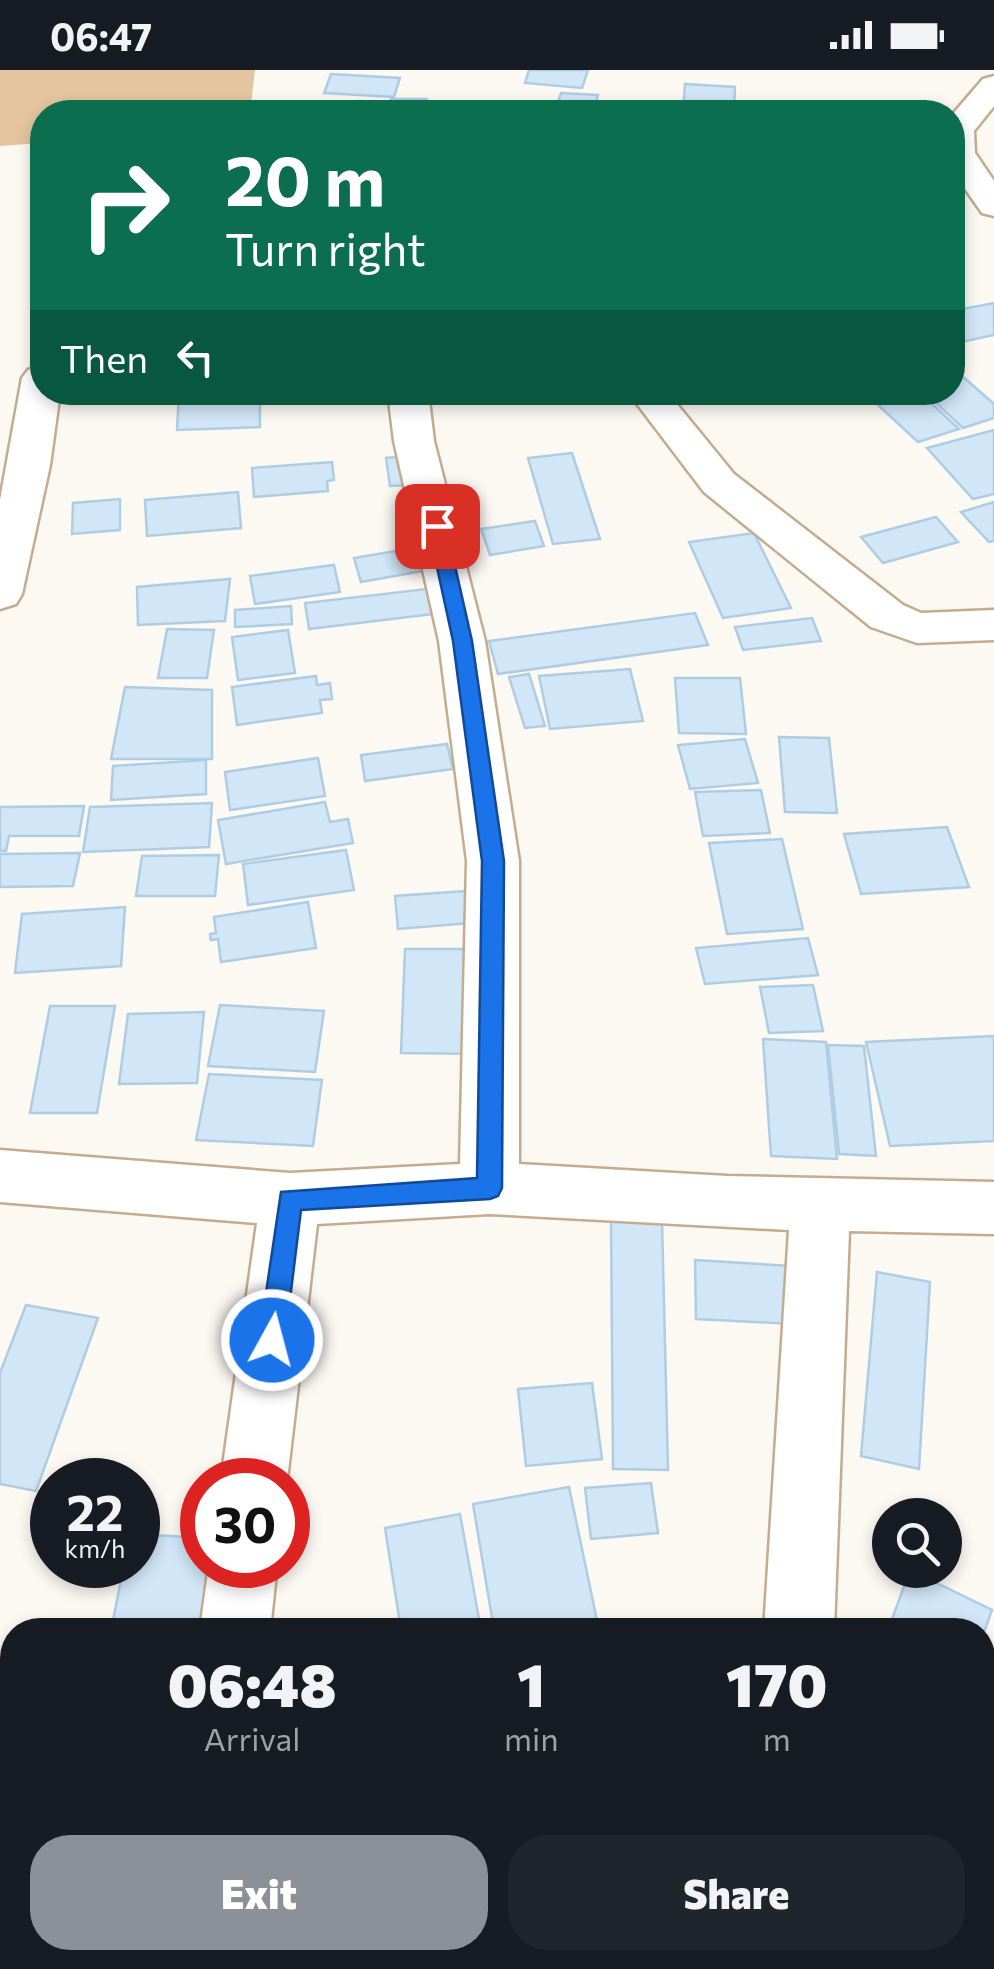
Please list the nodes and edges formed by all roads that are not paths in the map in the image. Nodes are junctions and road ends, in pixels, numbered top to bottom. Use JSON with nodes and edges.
{"nodes":[{"id":1,"x":994,"y":86,"type":"edge"},
{"id":2,"x":965,"y":122,"type":"edge"},
{"id":3,"x":965,"y":163,"type":"edge"},
{"id":4,"x":994,"y":206,"type":"edge"},
{"id":5,"x":38,"y":405,"type":"edge"},
{"id":6,"x":410,"y":405,"type":"edge"},
{"id":7,"x":656,"y":405,"type":"edge"},
{"id":8,"x":0,"y":594,"type":"edge"},
{"id":9,"x":994,"y":625,"type":"edge"},
{"id":10,"x":0,"y":1176,"type":"edge"},
{"id":11,"x":490,"y":1188,"type":"junction"},
{"id":12,"x":290,"y":1200,"type":"junction"},
{"id":13,"x":820,"y":1203,"type":"junction"},
{"id":14,"x":994,"y":1208,"type":"edge"},
{"id":15,"x":257,"y":1458,"type":"edge"},
{"id":16,"x":240,"y":1588,"type":"edge"},
{"id":17,"x":236,"y":1618,"type":"edge"},
{"id":18,"x":800,"y":1618,"type":"edge"}],
"edges":[{"from":1,"to":2,"type":"street"},
{"from":3,"to":4,"type":"street"},
{"from":5,"to":8,"type":"street"},
{"from":6,"to":11,"type":"street"},
{"from":7,"to":9,"type":"street"},
{"from":10,"to":12,"type":"street"},
{"from":11,"to":12,"type":"street"},
{"from":11,"to":13,"type":"street"},
{"from":12,"to":15,"type":"street"},
{"from":13,"to":14,"type":"street"},
{"from":13,"to":18,"type":"street"},
{"from":16,"to":17,"type":"street"}]}
